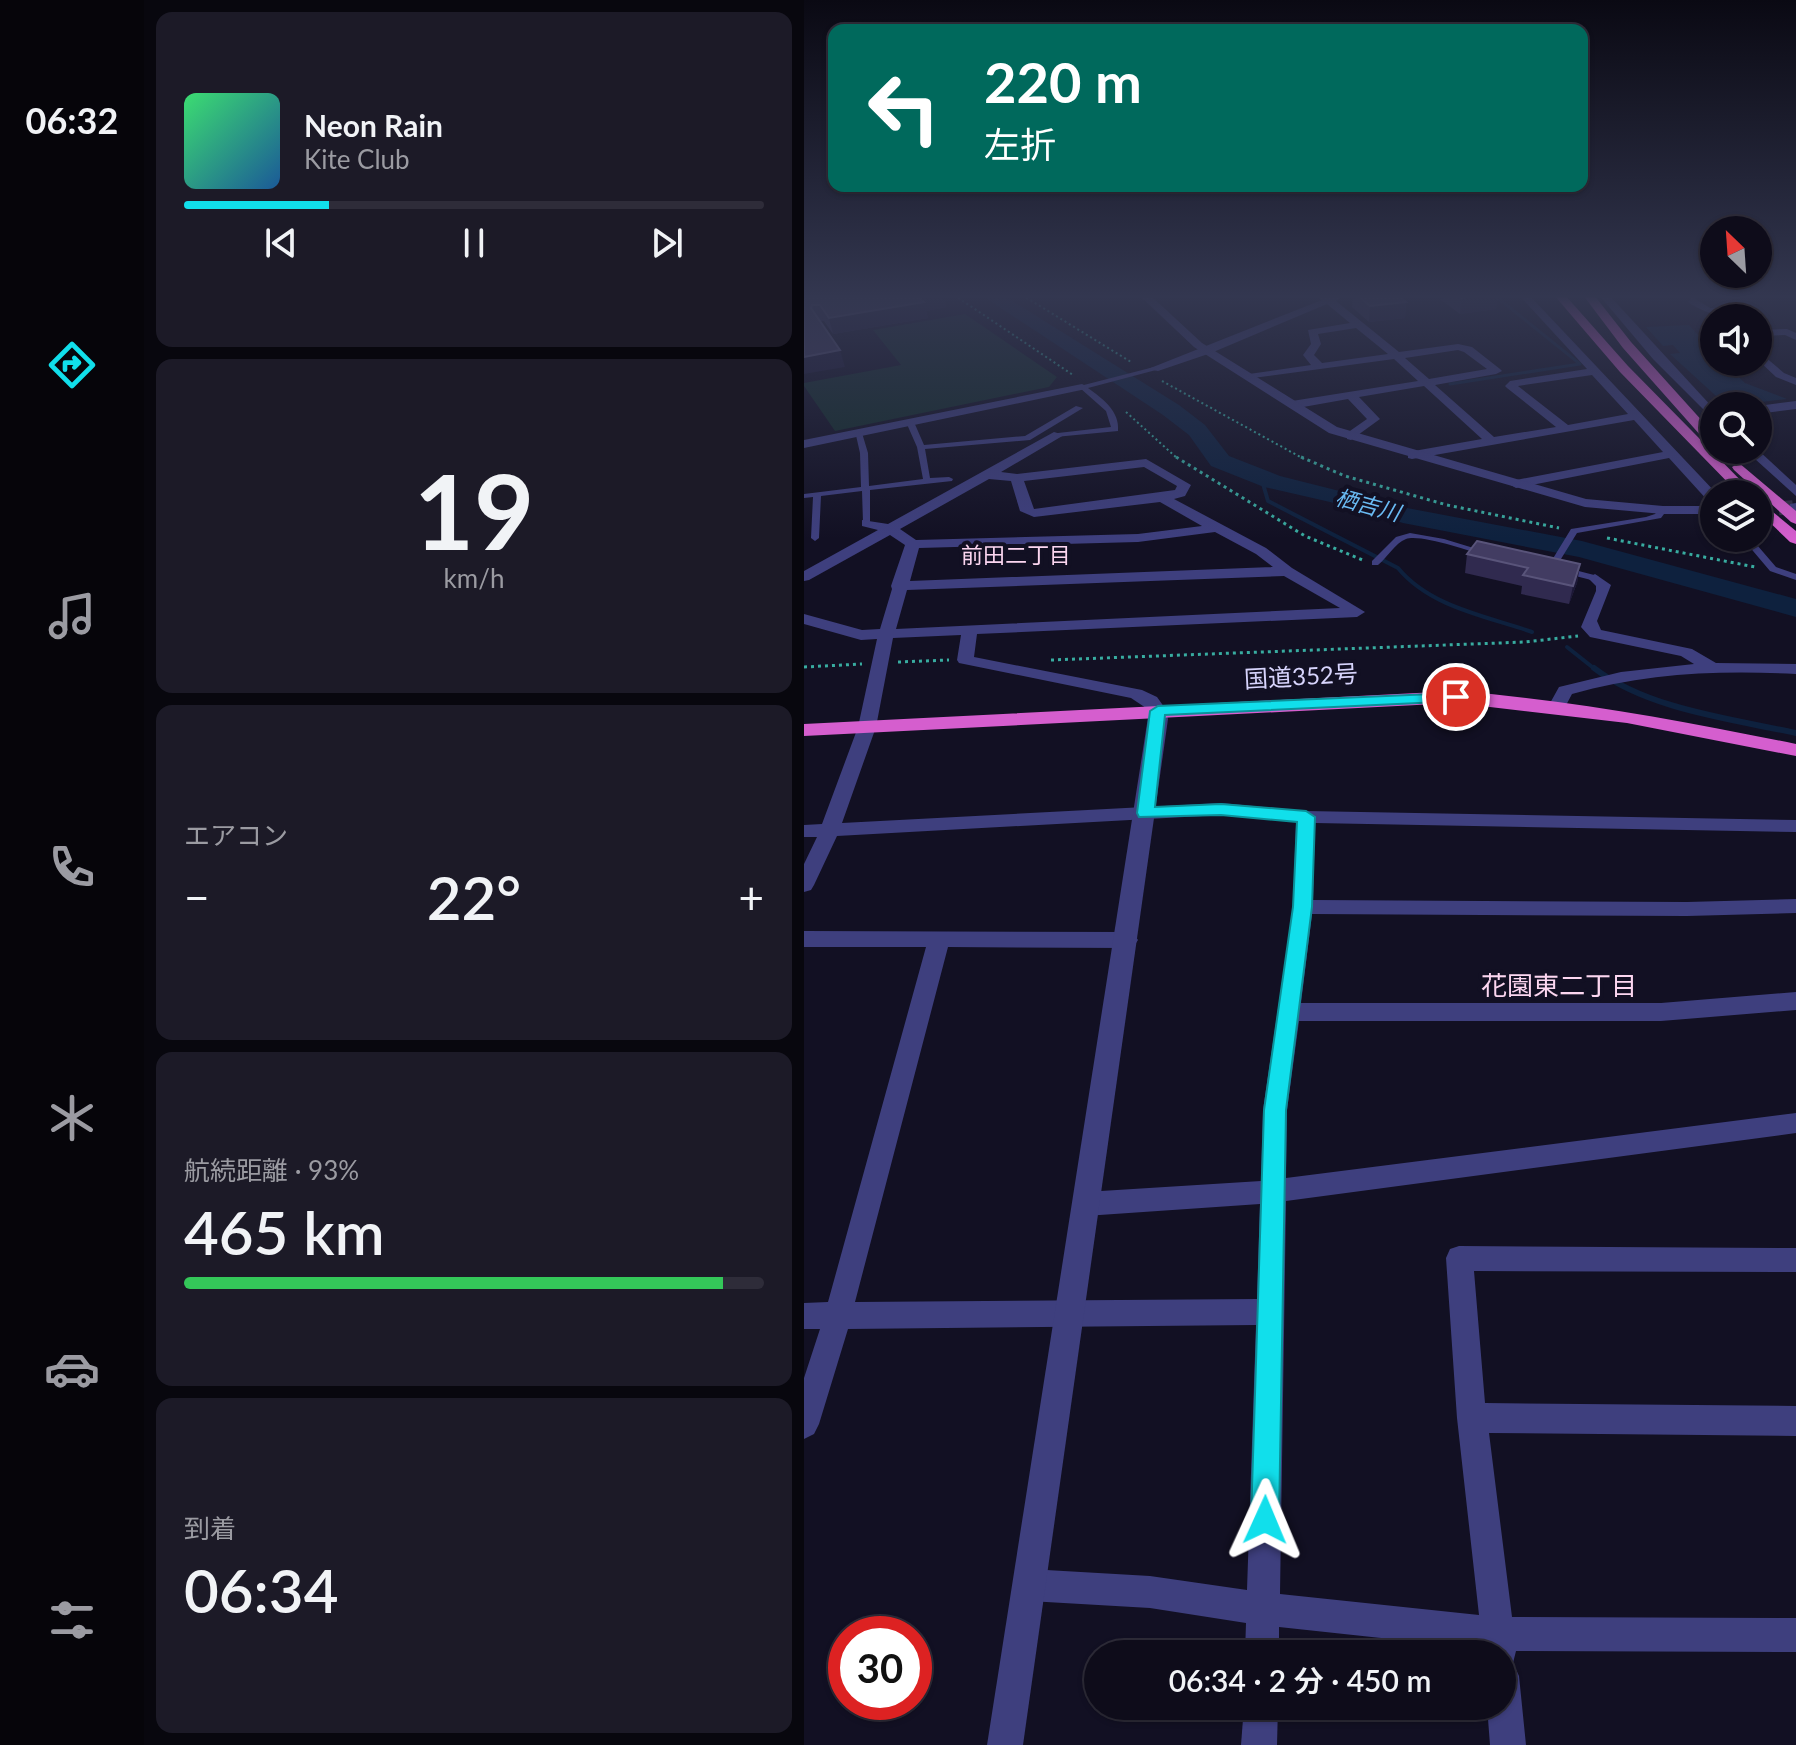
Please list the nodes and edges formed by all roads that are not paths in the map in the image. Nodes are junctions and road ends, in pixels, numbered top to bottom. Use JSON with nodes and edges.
{"nodes":[{"id":1,"x":1138,"y":376,"type":"edge"},
{"id":2,"x":1253,"y":376,"type":"edge"},
{"id":3,"x":1420,"y":376,"type":"edge"},
{"id":4,"x":1468,"y":376,"type":"edge"},
{"id":5,"x":1559,"y":376,"type":"edge"},
{"id":6,"x":1601,"y":376,"type":"edge"},
{"id":7,"x":1631,"y":376,"type":"edge"},
{"id":8,"x":1647,"y":376,"type":"edge"},
{"id":9,"x":1655,"y":376,"type":"edge"},
{"id":10,"x":1679,"y":376,"type":"edge"},
{"id":11,"x":1249,"y":377,"type":"joint"},
{"id":12,"x":1428,"y":384,"type":"junction"},
{"id":13,"x":1085,"y":385,"type":"junction"},
{"id":14,"x":1351,"y":396,"type":"junction"},
{"id":15,"x":1700,"y":400,"type":"edge"},
{"id":16,"x":1292,"y":405,"type":"junction"},
{"id":17,"x":1796,"y":405,"type":"edge"},
{"id":18,"x":1079,"y":408,"type":"dead end"},
{"id":19,"x":1772,"y":408,"type":"edge"},
{"id":20,"x":1639,"y":416,"type":"junction"},
{"id":21,"x":910,"y":422,"type":"junction"},
{"id":22,"x":1700,"y":426,"type":"edge"},
{"id":23,"x":1565,"y":428,"type":"junction"},
{"id":24,"x":1700,"y":431,"type":"edge"},
{"id":25,"x":858,"y":433,"type":"junction"},
{"id":26,"x":1058,"y":435,"type":"junction"},
{"id":27,"x":1351,"y":436,"type":"junction"},
{"id":28,"x":1027,"y":438,"type":"junction"},
{"id":29,"x":1490,"y":440,"type":"junction"},
{"id":30,"x":804,"y":444,"type":"edge"},
{"id":31,"x":921,"y":447,"type":"junction"},
{"id":32,"x":1671,"y":454,"type":"junction"},
{"id":33,"x":1412,"y":455,"type":"junction"},
{"id":34,"x":1737,"y":464,"type":"edge"},
{"id":35,"x":1766,"y":464,"type":"edge"},
{"id":36,"x":987,"y":475,"type":"junction"},
{"id":37,"x":1017,"y":478,"type":"junction"},
{"id":38,"x":949,"y":479,"type":"joint"},
{"id":39,"x":1733,"y":480,"type":"edge"},
{"id":40,"x":927,"y":481,"type":"junction"},
{"id":41,"x":973,"y":483,"type":"junction"},
{"id":42,"x":1516,"y":484,"type":"junction"},
{"id":43,"x":1700,"y":484,"type":"edge"},
{"id":44,"x":866,"y":488,"type":"junction"},
{"id":45,"x":1796,"y":492,"type":"edge"},
{"id":46,"x":817,"y":494,"type":"junction"},
{"id":47,"x":804,"y":496,"type":"edge"},
{"id":48,"x":1162,"y":498,"type":"junction"},
{"id":49,"x":1663,"y":510,"type":"junction"},
{"id":50,"x":1700,"y":510,"type":"edge"},
{"id":51,"x":1772,"y":517,"type":"edge"},
{"id":52,"x":1796,"y":519,"type":"edge"},
{"id":53,"x":867,"y":523,"type":"joint"},
{"id":54,"x":1217,"y":528,"type":"junction"},
{"id":55,"x":891,"y":529,"type":"junction"},
{"id":56,"x":815,"y":538,"type":"dead end"},
{"id":57,"x":1796,"y":539,"type":"edge"},
{"id":58,"x":913,"y":544,"type":"junction"},
{"id":59,"x":1758,"y":552,"type":"edge"},
{"id":60,"x":1497,"y":555,"type":"edge"},
{"id":61,"x":1375,"y":563,"type":"road end"},
{"id":62,"x":1287,"y":571,"type":"junction"},
{"id":63,"x":804,"y":577,"type":"edge"},
{"id":64,"x":1796,"y":577,"type":"edge"},
{"id":65,"x":1595,"y":578,"type":"joint"},
{"id":66,"x":898,"y":586,"type":"junction"},
{"id":67,"x":804,"y":619,"type":"edge"},
{"id":68,"x":970,"y":629,"type":"junction"},
{"id":69,"x":887,"y":632,"type":"junction"},
{"id":70,"x":1713,"y":668,"type":"junction"},
{"id":71,"x":1796,"y":669,"type":"edge"},
{"id":72,"x":1558,"y":705,"type":"junction"},
{"id":73,"x":1158,"y":711,"type":"junction"},
{"id":74,"x":867,"y":727,"type":"junction"},
{"id":75,"x":804,"y":730,"type":"edge"},
{"id":76,"x":1796,"y":750,"type":"edge"},
{"id":77,"x":1145,"y":813,"type":"junction"},
{"id":78,"x":1306,"y":817,"type":"junction"},
{"id":79,"x":1796,"y":826,"type":"edge"},
{"id":80,"x":830,"y":829,"type":"junction"},
{"id":81,"x":804,"y":831,"type":"edge"},
{"id":82,"x":804,"y":885,"type":"edge"},
{"id":83,"x":1796,"y":906,"type":"edge"},
{"id":84,"x":1303,"y":907,"type":"junction"},
{"id":85,"x":804,"y":939,"type":"edge"},
{"id":86,"x":939,"y":940,"type":"junction"},
{"id":87,"x":1127,"y":940,"type":"junction"},
{"id":88,"x":1796,"y":1001,"type":"edge"},
{"id":89,"x":1290,"y":1012,"type":"junction"},
{"id":90,"x":1796,"y":1123,"type":"edge"},
{"id":91,"x":1272,"y":1192,"type":"junction"},
{"id":92,"x":1085,"y":1204,"type":"junction"},
{"id":93,"x":1796,"y":1260,"type":"edge"},
{"id":94,"x":1269,"y":1312,"type":"junction"},
{"id":95,"x":1069,"y":1315,"type":"junction"},
{"id":96,"x":804,"y":1316,"type":"edge"},
{"id":97,"x":838,"y":1316,"type":"junction"},
{"id":98,"x":1472,"y":1418,"type":"junction"},
{"id":99,"x":1796,"y":1421,"type":"edge"},
{"id":100,"x":804,"y":1424,"type":"edge"},
{"id":101,"x":1029,"y":1585,"type":"junction"},
{"id":102,"x":1264,"y":1609,"type":"junction"},
{"id":103,"x":1796,"y":1635,"type":"edge"},
{"id":104,"x":1263,"y":1640,"type":"edge"},
{"id":105,"x":1472,"y":1640,"type":"edge"},
{"id":106,"x":1499,"y":1640,"type":"edge"},
{"id":107,"x":1516,"y":1643,"type":"edge"},
{"id":108,"x":1260,"y":1720,"type":"edge"},
{"id":109,"x":1506,"y":1720,"type":"edge"},
{"id":110,"x":1005,"y":1745,"type":"edge"},
{"id":111,"x":1259,"y":1745,"type":"edge"},
{"id":112,"x":1508,"y":1745,"type":"edge"}],
"edges":[{"from":1,"to":13,"type":"lane"},
{"from":2,"to":11,"type":"street"},
{"from":3,"to":12,"type":"street"},
{"from":4,"to":12,"type":"street"},
{"from":5,"to":23,"type":"street"},
{"from":6,"to":20,"type":"street"},
{"from":7,"to":39,"type":"highway"},
{"from":8,"to":24,"type":"highway"},
{"from":9,"to":22,"type":"highway"},
{"from":10,"to":15,"type":"street"},
{"from":11,"to":16,"type":"street"},
{"from":12,"to":14,"type":"street"},
{"from":12,"to":29,"type":"street"},
{"from":13,"to":21,"type":"street"},
{"from":13,"to":26,"type":"lane"},
{"from":14,"to":16,"type":"street"},
{"from":14,"to":27,"type":"street"},
{"from":16,"to":27,"type":"street"},
{"from":17,"to":19,"type":"street"},
{"from":18,"to":28,"type":"lane"},
{"from":20,"to":23,"type":"street"},
{"from":20,"to":32,"type":"street"},
{"from":21,"to":25,"type":"street"},
{"from":21,"to":31,"type":"lane"},
{"from":23,"to":29,"type":"street"},
{"from":25,"to":30,"type":"street"},
{"from":25,"to":44,"type":"lane"},
{"from":26,"to":28,"type":"street"},
{"from":26,"to":36,"type":"street"},
{"from":27,"to":33,"type":"street"},
{"from":28,"to":31,"type":"lane"},
{"from":29,"to":33,"type":"street"},
{"from":31,"to":40,"type":"lane"},
{"from":32,"to":42,"type":"street"},
{"from":32,"to":43,"type":"street"},
{"from":33,"to":42,"type":"street"},
{"from":34,"to":52,"type":"highway"},
{"from":35,"to":45,"type":"street"},
{"from":36,"to":37,"type":"street"},
{"from":36,"to":41,"type":"street"},
{"from":37,"to":48,"type":"street"},
{"from":37,"to":48,"type":"street"},
{"from":38,"to":40,"type":"lane"},
{"from":38,"to":41,"type":"street"},
{"from":40,"to":44,"type":"lane"},
{"from":41,"to":55,"type":"street"},
{"from":42,"to":49,"type":"street"},
{"from":44,"to":46,"type":"lane"},
{"from":44,"to":53,"type":"lane"},
{"from":46,"to":47,"type":"lane"},
{"from":46,"to":56,"type":"lane"},
{"from":48,"to":54,"type":"street"},
{"from":49,"to":50,"type":"street"},
{"from":49,"to":65,"type":"lane"},
{"from":51,"to":57,"type":"highway"},
{"from":53,"to":55,"type":"street"},
{"from":54,"to":58,"type":"street"},
{"from":54,"to":62,"type":"street"},
{"from":55,"to":58,"type":"street"},
{"from":55,"to":63,"type":"street"},
{"from":58,"to":66,"type":"street"},
{"from":59,"to":64,"type":"lane"},
{"from":60,"to":61,"type":"lane"},
{"from":62,"to":66,"type":"street"},
{"from":62,"to":68,"type":"street"},
{"from":65,"to":70,"type":"street"},
{"from":66,"to":69,"type":"street"},
{"from":67,"to":69,"type":"street"},
{"from":68,"to":69,"type":"street"},
{"from":68,"to":73,"type":"street"},
{"from":69,"to":74,"type":"street"},
{"from":70,"to":71,"type":"street"},
{"from":70,"to":72,"type":"street"},
{"from":72,"to":73,"type":"highway","name":"国道352号"},
{"from":72,"to":76,"type":"highway","name":"国道352号"},
{"from":73,"to":74,"type":"highway","name":"国道352号"},
{"from":73,"to":77,"type":"street"},
{"from":74,"to":75,"type":"highway","name":"国道352号"},
{"from":74,"to":80,"type":"street"},
{"from":77,"to":78,"type":"street"},
{"from":77,"to":80,"type":"street"},
{"from":77,"to":87,"type":"street"},
{"from":78,"to":79,"type":"street"},
{"from":78,"to":84,"type":"street"},
{"from":80,"to":81,"type":"street"},
{"from":80,"to":82,"type":"street"},
{"from":83,"to":84,"type":"street"},
{"from":84,"to":89,"type":"street"},
{"from":85,"to":86,"type":"street"},
{"from":86,"to":87,"type":"street"},
{"from":86,"to":97,"type":"street"},
{"from":87,"to":92,"type":"street"},
{"from":88,"to":89,"type":"street"},
{"from":89,"to":91,"type":"street"},
{"from":90,"to":91,"type":"street"},
{"from":91,"to":92,"type":"street"},
{"from":91,"to":94,"type":"street"},
{"from":92,"to":95,"type":"street"},
{"from":93,"to":98,"type":"street"},
{"from":94,"to":95,"type":"street"},
{"from":94,"to":102,"type":"street"},
{"from":95,"to":97,"type":"street"},
{"from":95,"to":101,"type":"street"},
{"from":96,"to":97,"type":"street"},
{"from":97,"to":100,"type":"street"},
{"from":98,"to":99,"type":"street"},
{"from":98,"to":106,"type":"street"},
{"from":101,"to":102,"type":"street"},
{"from":101,"to":110,"type":"street"},
{"from":102,"to":104,"type":"street"},
{"from":102,"to":105,"type":"street"},
{"from":103,"to":107,"type":"street"},
{"from":108,"to":111,"type":"street"},
{"from":109,"to":112,"type":"street"}]}
